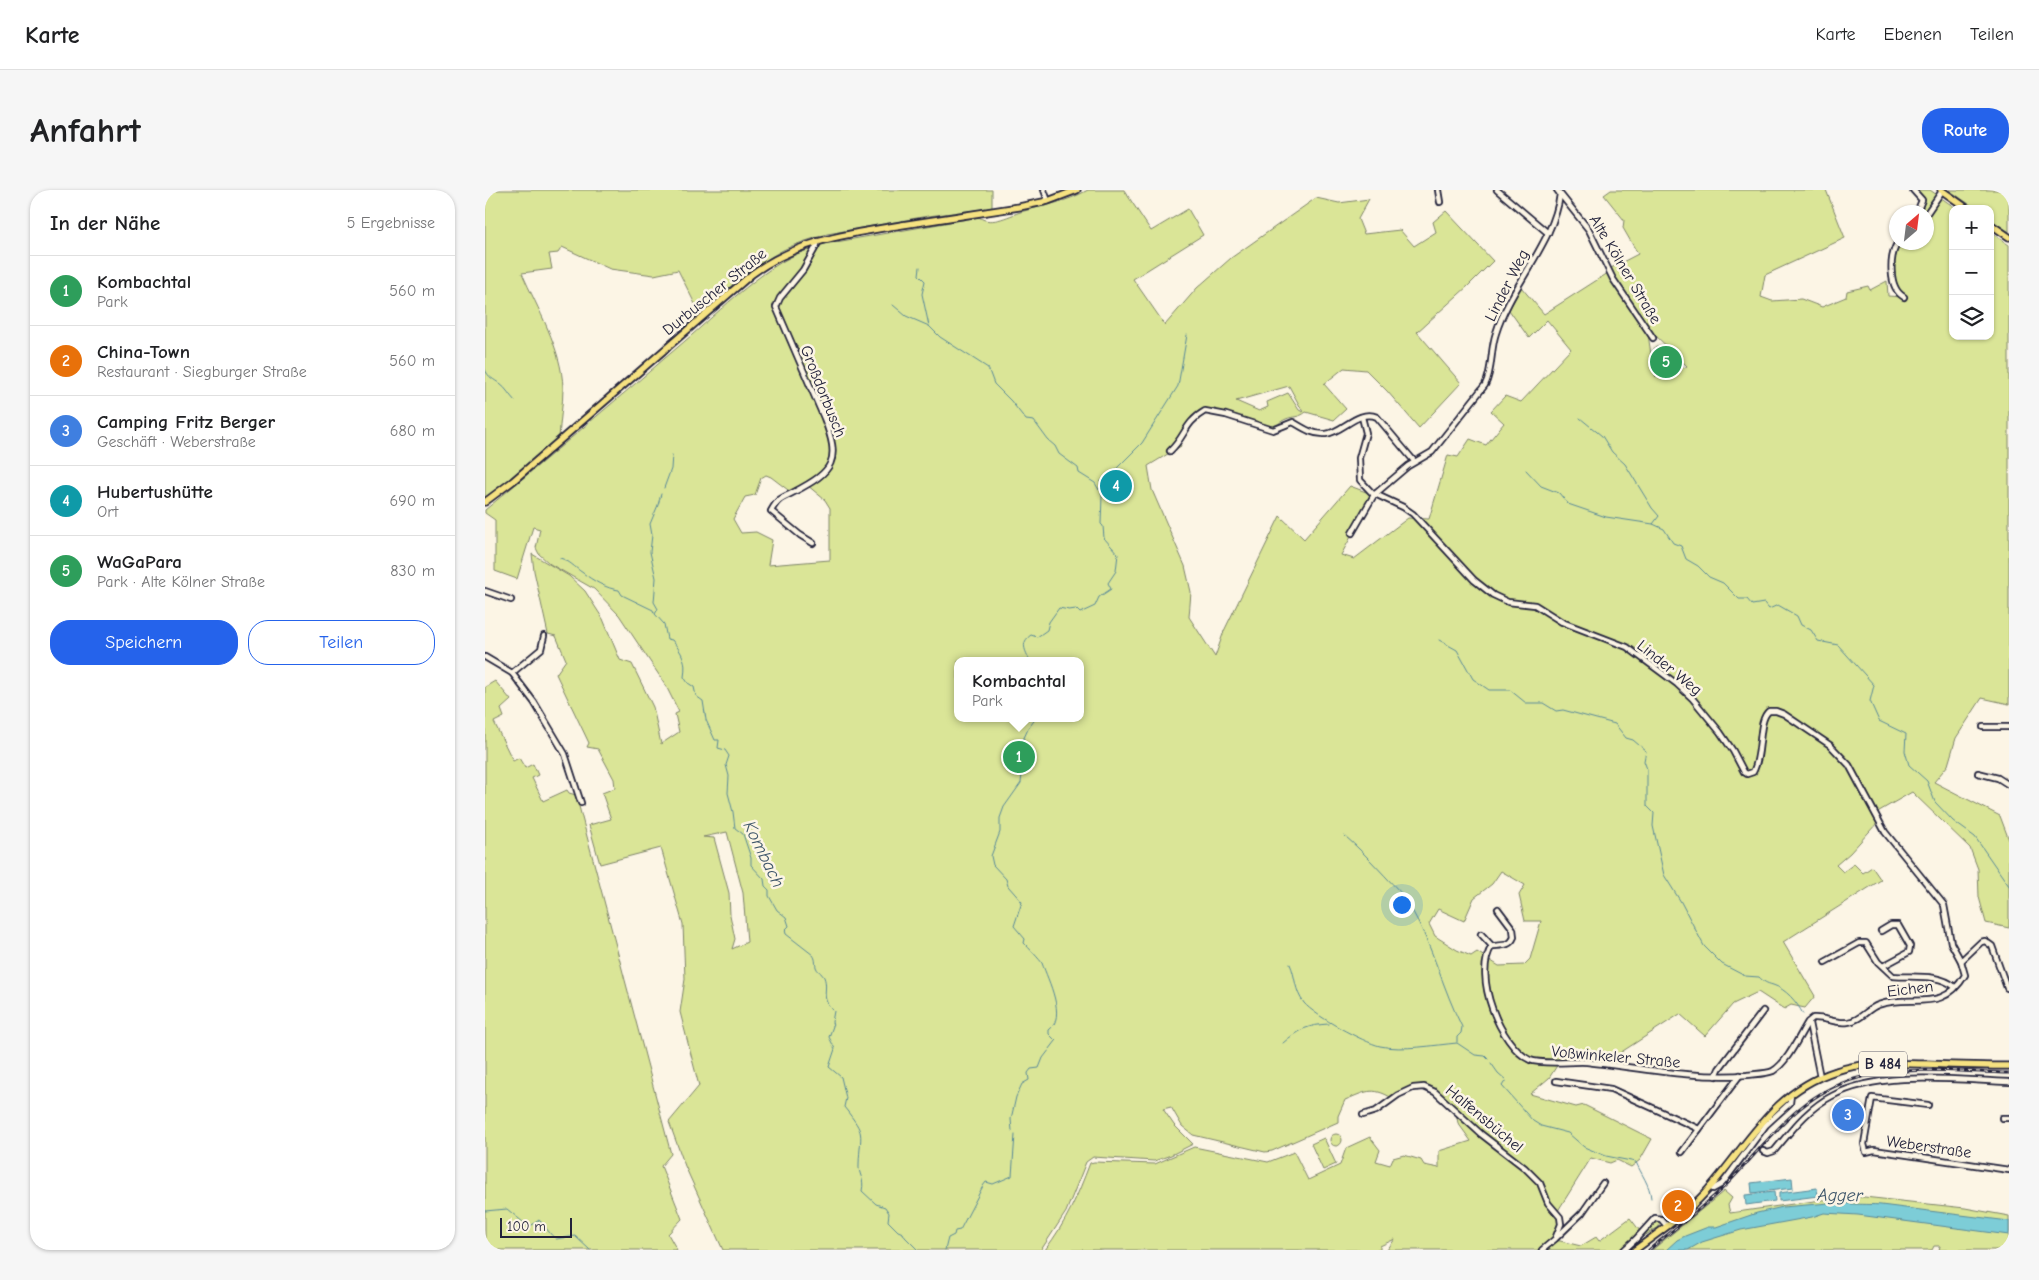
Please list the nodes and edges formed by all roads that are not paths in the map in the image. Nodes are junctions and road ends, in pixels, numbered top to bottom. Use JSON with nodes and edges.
{"nodes":[{"id":1,"x":1044,"y":190,"type":"edge"},
{"id":2,"x":1077,"y":190,"type":"edge"},
{"id":3,"x":1438,"y":190,"type":"edge"},
{"id":4,"x":1497,"y":190,"type":"edge"},
{"id":5,"x":1913,"y":190,"type":"edge"},
{"id":6,"x":1941,"y":191,"type":"edge"},
{"id":7,"x":1558,"y":192,"type":"edge"},
{"id":8,"x":1048,"y":200,"type":"junction"},
{"id":9,"x":1440,"y":202,"type":"dead end"},
{"id":10,"x":1920,"y":205,"type":"edge"},
{"id":11,"x":1932,"y":205,"type":"edge"},
{"id":12,"x":1962,"y":205,"type":"edge"},
{"id":13,"x":1994,"y":227,"type":"edge"},
{"id":14,"x":1547,"y":233,"type":"junction"},
{"id":15,"x":2009,"y":237,"type":"edge"},
{"id":16,"x":817,"y":241,"type":"junction"},
{"id":17,"x":1895,"y":250,"type":"edge"},
{"id":18,"x":1904,"y":297,"type":"dead end"},
{"id":19,"x":1653,"y":338,"type":"dead end"},
{"id":20,"x":1361,"y":417,"type":"junction"},
{"id":21,"x":1170,"y":451,"type":"dead end"},
{"id":22,"x":1414,"y":461,"type":"junction"},
{"id":23,"x":1375,"y":494,"type":"junction"},
{"id":24,"x":485,"y":502,"type":"edge"},
{"id":25,"x":1352,"y":533,"type":"dead end"},
{"id":26,"x":813,"y":543,"type":"dead end"},
{"id":27,"x":485,"y":591,"type":"edge"},
{"id":28,"x":511,"y":600,"type":"dead end"},
{"id":29,"x":544,"y":636,"type":"dead end"},
{"id":30,"x":485,"y":657,"type":"edge"},
{"id":31,"x":513,"y":673,"type":"junction"},
{"id":32,"x":1983,"y":727,"type":"dead end"},
{"id":33,"x":2009,"y":727,"type":"edge"},
{"id":34,"x":1978,"y":773,"type":"dead end"},
{"id":35,"x":2009,"y":785,"type":"edge"},
{"id":36,"x":581,"y":803,"type":"dead end"},
{"id":37,"x":1497,"y":910,"type":"dead end"},
{"id":38,"x":1881,"y":931,"type":"dead end"},
{"id":39,"x":1481,"y":934,"type":"dead end"},
{"id":40,"x":1492,"y":946,"type":"junction"},
{"id":41,"x":1825,"y":962,"type":"dead end"},
{"id":42,"x":1961,"y":962,"type":"junction"},
{"id":43,"x":1883,"y":966,"type":"junction"},
{"id":44,"x":1955,"y":987,"type":"junction"},
{"id":45,"x":2007,"y":988,"type":"dead end"},
{"id":46,"x":1763,"y":1010,"type":"dead end"},
{"id":47,"x":1807,"y":1024,"type":"junction"},
{"id":48,"x":2009,"y":1066,"type":"edge"},
{"id":49,"x":1740,"y":1075,"type":"junction"},
{"id":50,"x":1717,"y":1076,"type":"junction"},
{"id":51,"x":1820,"y":1077,"type":"junction"},
{"id":52,"x":1556,"y":1081,"type":"dead end"},
{"id":53,"x":2009,"y":1082,"type":"edge"},
{"id":54,"x":1792,"y":1093,"type":"junction"},
{"id":55,"x":1928,"y":1105,"type":"dead end"},
{"id":56,"x":1363,"y":1115,"type":"dead end"},
{"id":57,"x":2002,"y":1118,"type":"dead end"},
{"id":58,"x":2009,"y":1118,"type":"edge"},
{"id":59,"x":1699,"y":1129,"type":"junction"},
{"id":60,"x":1763,"y":1151,"type":"dead end"},
{"id":61,"x":1682,"y":1152,"type":"dead end"},
{"id":62,"x":2009,"y":1170,"type":"edge"},
{"id":63,"x":1603,"y":1183,"type":"dead end"},
{"id":64,"x":1710,"y":1188,"type":"junction"},
{"id":65,"x":1667,"y":1226,"type":"junction"},
{"id":66,"x":1555,"y":1239,"type":"junction"},
{"id":67,"x":1542,"y":1250,"type":"edge"},
{"id":68,"x":1624,"y":1250,"type":"edge"},
{"id":69,"x":1635,"y":1250,"type":"edge"}],
"edges":[{"from":1,"to":8,"type":"street"},
{"from":2,"to":8,"type":"main road","name":"Durbuscher Straße"},
{"from":3,"to":9,"type":"street"},
{"from":4,"to":14,"type":"street"},
{"from":5,"to":10,"type":"street"},
{"from":6,"to":11,"type":"street"},
{"from":6,"to":12,"type":"main road"},
{"from":7,"to":14,"type":"street","name":"Linder Weg"},
{"from":7,"to":19,"type":"street","name":"Alte Kölner Straße"},
{"from":8,"to":16,"type":"main road","name":"Durbuscher Straße"},
{"from":13,"to":15,"type":"main road"},
{"from":14,"to":22,"type":"street","name":"Linder Weg"},
{"from":16,"to":24,"type":"main road","name":"Durbuscher Straße"},
{"from":16,"to":26,"type":"street","name":"Großdorbusch"},
{"from":17,"to":18,"type":"street"},
{"from":20,"to":21,"type":"street"},
{"from":20,"to":22,"type":"street"},
{"from":20,"to":23,"type":"street"},
{"from":22,"to":23,"type":"street","name":"Linder Weg"},
{"from":23,"to":25,"type":"street","name":"Linder Weg"},
{"from":23,"to":42,"type":"street","name":"Linder Weg"},
{"from":27,"to":28,"type":"street"},
{"from":29,"to":31,"type":"street"},
{"from":30,"to":31,"type":"street"},
{"from":31,"to":36,"type":"street"},
{"from":32,"to":33,"type":"street"},
{"from":34,"to":35,"type":"street"},
{"from":37,"to":40,"type":"street"},
{"from":38,"to":43,"type":"street"},
{"from":39,"to":40,"type":"street"},
{"from":40,"to":50,"type":"street","name":"Voßwinkeler Straße"},
{"from":41,"to":43,"type":"street"},
{"from":42,"to":44,"type":"street","name":"Eichen"},
{"from":42,"to":45,"type":"street"},
{"from":43,"to":44,"type":"street"},
{"from":44,"to":47,"type":"street","name":"Eichen"},
{"from":46,"to":50,"type":"street"},
{"from":47,"to":49,"type":"street","name":"Voßwinkeler Straße"},
{"from":47,"to":51,"type":"street"},
{"from":48,"to":51,"type":"main road","number":"B 484"},
{"from":49,"to":50,"type":"street","name":"Voßwinkeler Straße"},
{"from":49,"to":59,"type":"street"},
{"from":51,"to":54,"type":"main road","number":"B 484"},
{"from":52,"to":59,"type":"street"},
{"from":53,"to":60,"type":"street"},
{"from":54,"to":64,"type":"main road","number":"B 484"},
{"from":54,"to":64,"type":"street"},
{"from":55,"to":62,"type":"street","name":"Weberstraße"},
{"from":56,"to":66,"type":"street","name":"Halfensbüchel"},
{"from":57,"to":58,"type":"street"},
{"from":59,"to":61,"type":"street"},
{"from":63,"to":66,"type":"street"},
{"from":64,"to":65,"type":"main road","number":"B 484"},
{"from":65,"to":68,"type":"street"},
{"from":65,"to":69,"type":"main road","number":"B 484"},
{"from":66,"to":67,"type":"street"}]}
